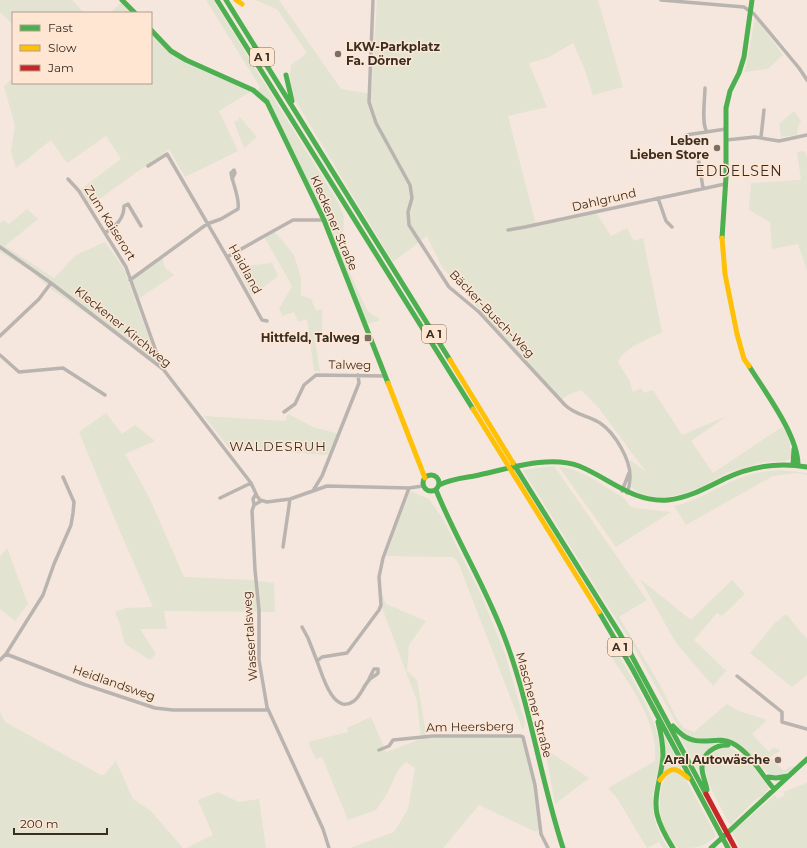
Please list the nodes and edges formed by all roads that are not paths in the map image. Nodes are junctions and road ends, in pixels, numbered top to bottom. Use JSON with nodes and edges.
{"nodes":[{"id":1,"x":122,"y":0,"type":"edge"},
{"id":2,"x":217,"y":0,"type":"edge"},
{"id":3,"x":226,"y":0,"type":"edge"},
{"id":4,"x":236,"y":0,"type":"edge"},
{"id":5,"x":373,"y":0,"type":"edge"},
{"id":6,"x":661,"y":0,"type":"edge"},
{"id":7,"x":752,"y":0,"type":"edge"},
{"id":8,"x":242,"y":4,"type":"dead end"},
{"id":9,"x":750,"y":10,"type":"junction"},
{"id":10,"x":134,"y":12,"type":"edge"},
{"id":11,"x":152,"y":31,"type":"edge"},
{"id":12,"x":286,"y":75,"type":"dead end"},
{"id":13,"x":807,"y":80,"type":"edge"},
{"id":14,"x":705,"y":88,"type":"dead end"},
{"id":15,"x":764,"y":110,"type":"dead end"},
{"id":16,"x":297,"y":114,"type":"junction"},
{"id":17,"x":726,"y":129,"type":"junction"},
{"id":18,"x":707,"y":132,"type":"junction"},
{"id":19,"x":686,"y":135,"type":"dead end"},
{"id":20,"x":807,"y":135,"type":"edge"},
{"id":21,"x":761,"y":137,"type":"junction"},
{"id":22,"x":726,"y":140,"type":"junction"},
{"id":23,"x":698,"y":157,"type":"dead end"},
{"id":24,"x":148,"y":166,"type":"dead end"},
{"id":25,"x":68,"y":179,"type":"dead end"},
{"id":26,"x":232,"y":179,"type":"dead end"},
{"id":27,"x":725,"y":184,"type":"junction"},
{"id":28,"x":704,"y":188,"type":"junction"},
{"id":29,"x":340,"y":197,"type":"junction"},
{"id":30,"x":658,"y":198,"type":"junction"},
{"id":31,"x":347,"y":218,"type":"dead end"},
{"id":32,"x":324,"y":220,"type":"junction"},
{"id":33,"x":207,"y":224,"type":"junction"},
{"id":34,"x":141,"y":226,"type":"dead end"},
{"id":35,"x":672,"y":227,"type":"dead end"},
{"id":36,"x":508,"y":230,"type":"dead end"},
{"id":37,"x":105,"y":233,"type":"junction"},
{"id":38,"x":0,"y":247,"type":"edge"},
{"id":39,"x":227,"y":257,"type":"junction"},
{"id":40,"x":130,"y":280,"type":"junction"},
{"id":41,"x":51,"y":283,"type":"junction"},
{"id":42,"x":410,"y":318,"type":"dead end"},
{"id":43,"x":267,"y":321,"type":"dead end"},
{"id":44,"x":423,"y":330,"type":"junction"},
{"id":45,"x":0,"y":336,"type":"edge"},
{"id":46,"x":0,"y":355,"type":"edge"},
{"id":47,"x":163,"y":369,"type":"junction"},
{"id":48,"x":358,"y":375,"type":"junction"},
{"id":49,"x":385,"y":376,"type":"junction"},
{"id":50,"x":104,"y":395,"type":"dead end"},
{"id":51,"x":284,"y":412,"type":"dead end"},
{"id":52,"x":796,"y":465,"type":"junction"},
{"id":53,"x":807,"y":467,"type":"edge"},
{"id":54,"x":63,"y":477,"type":"dead end"},
{"id":55,"x":427,"y":477,"type":"junction"},
{"id":56,"x":251,"y":483,"type":"junction"},
{"id":57,"x":438,"y":485,"type":"junction"},
{"id":58,"x":423,"y":486,"type":"junction"},
{"id":59,"x":409,"y":488,"type":"junction"},
{"id":60,"x":314,"y":489,"type":"junction"},
{"id":61,"x":430,"y":492,"type":"junction"},
{"id":62,"x":625,"y":492,"type":"junction"},
{"id":63,"x":256,"y":494,"type":"junction"},
{"id":64,"x":220,"y":498,"type":"dead end"},
{"id":65,"x":290,"y":499,"type":"junction"},
{"id":66,"x":261,"y":501,"type":"junction"},
{"id":67,"x":254,"y":505,"type":"junction"},
{"id":68,"x":442,"y":506,"type":"junction"},
{"id":69,"x":283,"y":547,"type":"dead end"},
{"id":70,"x":302,"y":627,"type":"dead end"},
{"id":71,"x":6,"y":654,"type":"junction"},
{"id":72,"x":0,"y":660,"type":"edge"},
{"id":73,"x":317,"y":661,"type":"junction"},
{"id":74,"x":737,"y":676,"type":"dead end"},
{"id":75,"x":369,"y":679,"type":"dead end"},
{"id":76,"x":268,"y":710,"type":"junction"},
{"id":77,"x":655,"y":710,"type":"junction"},
{"id":78,"x":666,"y":719,"type":"junction"},
{"id":79,"x":807,"y":729,"type":"edge"},
{"id":80,"x":740,"y":749,"type":"junction"},
{"id":81,"x":379,"y":750,"type":"dead end"},
{"id":82,"x":807,"y":759,"type":"edge"},
{"id":83,"x":762,"y":773,"type":"junction"},
{"id":84,"x":768,"y":776,"type":"junction"},
{"id":85,"x":788,"y":776,"type":"junction"},
{"id":86,"x":658,"y":783,"type":"junction"},
{"id":87,"x":775,"y":788,"type":"junction"},
{"id":88,"x":697,"y":790,"type":"junction"},
{"id":89,"x":708,"y":798,"type":"junction"},
{"id":90,"x":712,"y":847,"type":"edge"},
{"id":91,"x":330,"y":848,"type":"edge"},
{"id":92,"x":548,"y":848,"type":"edge"},
{"id":93,"x":563,"y":848,"type":"edge"},
{"id":94,"x":673,"y":848,"type":"edge"},
{"id":95,"x":728,"y":848,"type":"edge"},
{"id":96,"x":735,"y":848,"type":"edge"}],
"edges":[{"from":1,"to":10,"type":"main road"},
{"from":2,"to":29,"type":"main road","number":"A 1"},
{"from":3,"to":16,"type":"main road","number":"A 1"},
{"from":4,"to":8,"type":"main road"},
{"from":5,"to":62,"type":"street","name":"Bäcker-Busch-Weg"},
{"from":6,"to":9,"type":"street"},
{"from":7,"to":9,"type":"main road"},
{"from":9,"to":13,"type":"street"},
{"from":9,"to":17,"type":"main road"},
{"from":11,"to":32,"type":"main road","name":"Kleckener Straße"},
{"from":12,"to":16,"type":"main road"},
{"from":14,"to":18,"type":"street"},
{"from":15,"to":21,"type":"street"},
{"from":16,"to":78,"type":"main road","number":"A 1"},
{"from":17,"to":18,"type":"street"},
{"from":17,"to":22,"type":"main road"},
{"from":18,"to":19,"type":"street"},
{"from":20,"to":21,"type":"street"},
{"from":21,"to":22,"type":"street"},
{"from":22,"to":27,"type":"main road"},
{"from":23,"to":28,"type":"street"},
{"from":24,"to":33,"type":"street","name":"Haidland"},
{"from":25,"to":37,"type":"street","name":"Zum Kaiserort"},
{"from":26,"to":33,"type":"street"},
{"from":27,"to":28,"type":"street","name":"Dahlgrund"},
{"from":27,"to":52,"type":"main road"},
{"from":28,"to":30,"type":"street","name":"Dahlgrund"},
{"from":29,"to":31,"type":"main road"},
{"from":29,"to":44,"type":"main road","number":"A 1"},
{"from":30,"to":35,"type":"street"},
{"from":30,"to":36,"type":"street","name":"Dahlgrund"},
{"from":32,"to":39,"type":"street"},
{"from":32,"to":49,"type":"main road","name":"Kleckener Straße"},
{"from":33,"to":39,"type":"street","name":"Haidland"},
{"from":33,"to":40,"type":"street","name":"Zum Kaiserort"},
{"from":34,"to":37,"type":"street"},
{"from":37,"to":40,"type":"street","name":"Zum Kaiserort"},
{"from":38,"to":41,"type":"street","name":"Kleckener Kirchweg"},
{"from":39,"to":43,"type":"street","name":"Haidland"},
{"from":40,"to":47,"type":"street","name":"Zum Kaiserort"},
{"from":41,"to":45,"type":"street"},
{"from":41,"to":47,"type":"street","name":"Kleckener Kirchweg"},
{"from":42,"to":44,"type":"main road"},
{"from":44,"to":77,"type":"main road","number":"A 1"},
{"from":46,"to":50,"type":"street"},
{"from":47,"to":56,"type":"street","name":"Kleckener Kirchweg"},
{"from":48,"to":49,"type":"street","name":"Talweg"},
{"from":48,"to":51,"type":"street","name":"Talweg"},
{"from":48,"to":60,"type":"street"},
{"from":49,"to":55,"type":"main road","name":"Kleckener Straße"},
{"from":52,"to":53,"type":"main road"},
{"from":52,"to":62,"type":"main road"},
{"from":54,"to":71,"type":"street"},
{"from":55,"to":57,"type":"main road"},
{"from":55,"to":58,"type":"main road"},
{"from":56,"to":63,"type":"street","name":"Kleckener Kirchweg"},
{"from":56,"to":64,"type":"street"},
{"from":57,"to":61,"type":"main road"},
{"from":57,"to":62,"type":"main road"},
{"from":57,"to":68,"type":"main road","name":"Maschener Straße"},
{"from":58,"to":59,"type":"street"},
{"from":58,"to":61,"type":"main road"},
{"from":59,"to":60,"type":"street"},
{"from":59,"to":73,"type":"street"},
{"from":60,"to":65,"type":"street"},
{"from":61,"to":68,"type":"main road","name":"Maschener Straße"},
{"from":63,"to":66,"type":"street","name":"Kleckener Kirchweg"},
{"from":63,"to":67,"type":"street","name":"Wassertalsweg"},
{"from":65,"to":66,"type":"street"},
{"from":65,"to":69,"type":"street"},
{"from":66,"to":67,"type":"street"},
{"from":67,"to":76,"type":"street","name":"Wassertalsweg"},
{"from":68,"to":93,"type":"main road","name":"Maschener Straße"},
{"from":70,"to":73,"type":"street"},
{"from":71,"to":72,"type":"street"},
{"from":71,"to":76,"type":"street","name":"Heidlandsweg"},
{"from":73,"to":75,"type":"street"},
{"from":74,"to":79,"type":"street"},
{"from":76,"to":91,"type":"street","name":"Wassertalsweg"},
{"from":77,"to":86,"type":"main road"},
{"from":77,"to":88,"type":"main road","number":"A 1"},
{"from":78,"to":80,"type":"main road"},
{"from":78,"to":89,"type":"main road","number":"A 1"},
{"from":80,"to":83,"type":"main road"},
{"from":80,"to":89,"type":"main road"},
{"from":81,"to":92,"type":"street","name":"Am Heersberg"},
{"from":82,"to":85,"type":"main road"},
{"from":83,"to":84,"type":"main road"},
{"from":83,"to":87,"type":"main road"},
{"from":84,"to":85,"type":"main road"},
{"from":84,"to":87,"type":"main road"},
{"from":85,"to":87,"type":"main road"},
{"from":86,"to":88,"type":"main road"},
{"from":86,"to":94,"type":"main road"},
{"from":87,"to":90,"type":"main road"},
{"from":88,"to":95,"type":"main road","number":"A 1"},
{"from":89,"to":96,"type":"main road","number":"A 1"}]}
